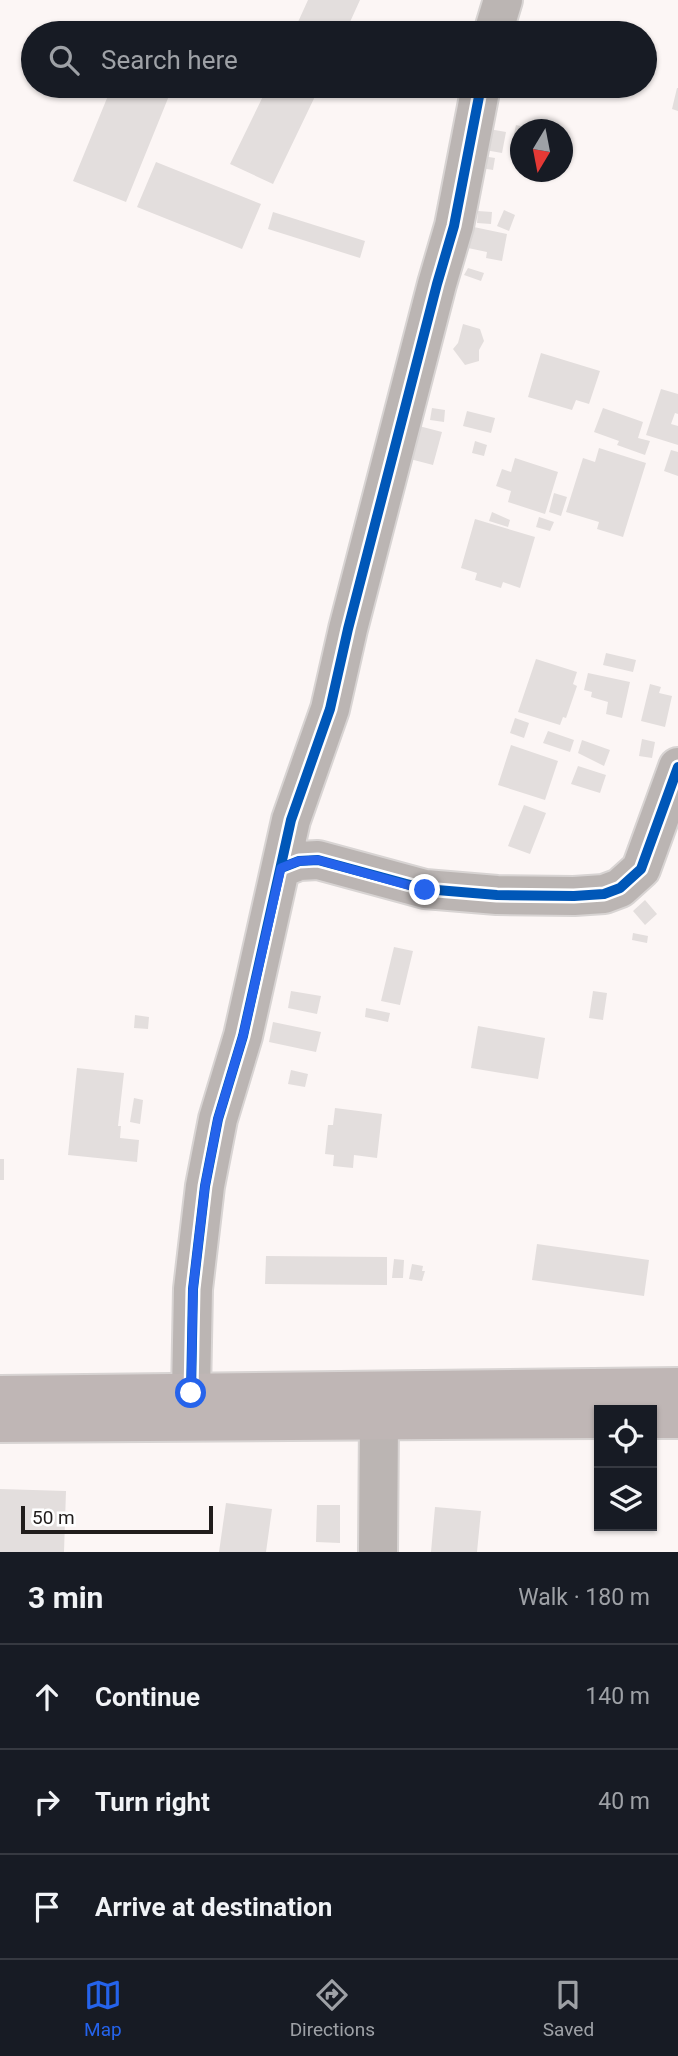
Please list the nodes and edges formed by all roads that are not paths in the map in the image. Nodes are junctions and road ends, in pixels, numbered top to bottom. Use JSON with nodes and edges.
{"nodes":[{"id":1,"x":503,"y":0,"type":"edge"},
{"id":2,"x":497,"y":21,"type":"edge"},
{"id":3,"x":479,"y":98,"type":"edge"},
{"id":4,"x":678,"y":767,"type":"edge"},
{"id":5,"x":281,"y":868,"type":"junction"},
{"id":6,"x":678,"y":1387,"type":"edge"},
{"id":7,"x":191,"y":1393,"type":"junction"},
{"id":8,"x":0,"y":1395,"type":"edge"},
{"id":9,"x":380,"y":1419,"type":"junction"},
{"id":10,"x":594,"y":1419,"type":"edge"},
{"id":11,"x":657,"y":1419,"type":"edge"},
{"id":12,"x":678,"y":1419,"type":"edge"},
{"id":13,"x":0,"y":1423,"type":"edge"},
{"id":14,"x":378,"y":1552,"type":"edge"}],
"edges":[{"from":1,"to":2,"type":"street"},
{"from":3,"to":5,"type":"street"},
{"from":4,"to":5,"type":"street"},
{"from":5,"to":7,"type":"street"},
{"from":6,"to":7,"type":"main road"},
{"from":7,"to":8,"type":"main road"},
{"from":9,"to":10,"type":"main road"},
{"from":9,"to":13,"type":"main road"},
{"from":9,"to":14,"type":"street"},
{"from":11,"to":12,"type":"main road"}]}
